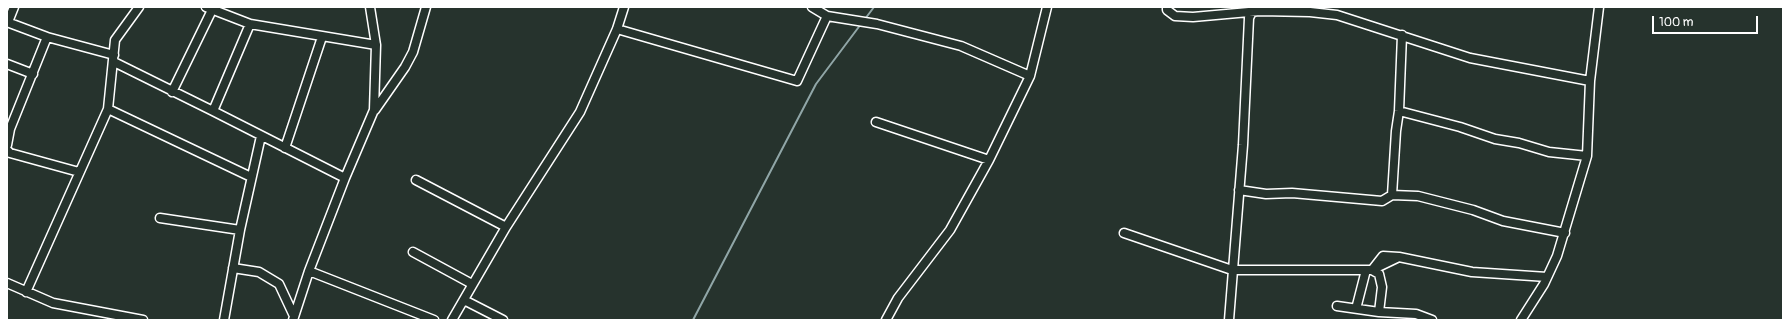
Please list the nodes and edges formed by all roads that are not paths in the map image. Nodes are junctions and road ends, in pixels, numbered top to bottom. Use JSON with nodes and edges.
{"nodes":[{"id":1,"x":14,"y":7,"type":"edge"},
{"id":2,"x":139,"y":7,"type":"edge"},
{"id":3,"x":370,"y":7,"type":"edge"},
{"id":4,"x":426,"y":7,"type":"edge"},
{"id":5,"x":624,"y":7,"type":"edge"},
{"id":6,"x":812,"y":7,"type":"edge"},
{"id":7,"x":1047,"y":7,"type":"edge"},
{"id":8,"x":1167,"y":7,"type":"edge"},
{"id":9,"x":1599,"y":7,"type":"edge"},
{"id":10,"x":209,"y":8,"type":"edge"},
{"id":11,"x":1252,"y":12,"type":"junction"},
{"id":12,"x":827,"y":16,"type":"junction"},
{"id":13,"x":7,"y":22,"type":"edge"},
{"id":14,"x":250,"y":24,"type":"junction"},
{"id":15,"x":617,"y":29,"type":"junction"},
{"id":16,"x":1402,"y":35,"type":"junction"},
{"id":17,"x":48,"y":37,"type":"junction"},
{"id":18,"x":322,"y":37,"type":"junction"},
{"id":19,"x":376,"y":45,"type":"junction"},
{"id":20,"x":114,"y":58,"type":"junction"},
{"id":21,"x":7,"y":64,"type":"edge"},
{"id":22,"x":33,"y":74,"type":"junction"},
{"id":23,"x":1030,"y":76,"type":"junction"},
{"id":24,"x":1590,"y":81,"type":"junction"},
{"id":25,"x":172,"y":92,"type":"junction"},
{"id":26,"x":108,"y":109,"type":"junction"},
{"id":27,"x":374,"y":110,"type":"junction"},
{"id":28,"x":213,"y":111,"type":"junction"},
{"id":29,"x":1399,"y":111,"type":"junction"},
{"id":30,"x":876,"y":122,"type":"dead end"},
{"id":31,"x":9,"y":129,"type":"edge"},
{"id":32,"x":261,"y":136,"type":"junction"},
{"id":33,"x":7,"y":145,"type":"edge"},
{"id":34,"x":285,"y":148,"type":"junction"},
{"id":35,"x":7,"y":150,"type":"edge"},
{"id":36,"x":1587,"y":156,"type":"junction"},
{"id":37,"x":989,"y":160,"type":"junction"},
{"id":38,"x":79,"y":172,"type":"junction"},
{"id":39,"x":251,"y":177,"type":"junction"},
{"id":40,"x":345,"y":178,"type":"junction"},
{"id":41,"x":416,"y":180,"type":"dead end"},
{"id":42,"x":1239,"y":190,"type":"junction"},
{"id":43,"x":1392,"y":194,"type":"junction"},
{"id":44,"x":160,"y":218,"type":"dead end"},
{"id":45,"x":506,"y":227,"type":"junction"},
{"id":46,"x":240,"y":230,"type":"junction"},
{"id":47,"x":1124,"y":233,"type":"dead end"},
{"id":48,"x":1565,"y":233,"type":"junction"},
{"id":49,"x":413,"y":252,"type":"dead end"},
{"id":50,"x":232,"y":268,"type":"junction"},
{"id":51,"x":1232,"y":270,"type":"junction"},
{"id":52,"x":1368,"y":270,"type":"junction"},
{"id":53,"x":309,"y":271,"type":"junction"},
{"id":54,"x":1547,"y":277,"type":"junction"},
{"id":55,"x":7,"y":283,"type":"edge"},
{"id":56,"x":472,"y":284,"type":"junction"},
{"id":57,"x":26,"y":292,"type":"junction"},
{"id":58,"x":464,"y":300,"type":"junction"},
{"id":59,"x":1357,"y":305,"type":"dead end"},
{"id":60,"x":1337,"y":306,"type":"dead end"},
{"id":61,"x":1379,"y":312,"type":"junction"},
{"id":62,"x":294,"y":318,"type":"edge"},
{"id":63,"x":143,"y":320,"type":"edge"},
{"id":64,"x":224,"y":320,"type":"edge"},
{"id":65,"x":434,"y":320,"type":"edge"},
{"id":66,"x":452,"y":320,"type":"edge"},
{"id":67,"x":503,"y":320,"type":"edge"},
{"id":68,"x":886,"y":320,"type":"edge"},
{"id":69,"x":1229,"y":320,"type":"edge"},
{"id":70,"x":1432,"y":320,"type":"edge"},
{"id":71,"x":1521,"y":320,"type":"edge"}],
"edges":[{"from":1,"to":13,"type":"street"},
{"from":2,"to":20,"type":"street"},
{"from":3,"to":19,"type":"street"},
{"from":4,"to":27,"type":"street"},
{"from":5,"to":15,"type":"street"},
{"from":6,"to":12,"type":"street"},
{"from":7,"to":23,"type":"street"},
{"from":8,"to":11,"type":"street"},
{"from":9,"to":24,"type":"street"},
{"from":10,"to":14,"type":"street"},
{"from":10,"to":25,"type":"street"},
{"from":11,"to":16,"type":"street"},
{"from":11,"to":42,"type":"street"},
{"from":12,"to":15,"type":"street"},
{"from":12,"to":23,"type":"street"},
{"from":13,"to":17,"type":"street"},
{"from":14,"to":18,"type":"street"},
{"from":14,"to":28,"type":"street"},
{"from":15,"to":45,"type":"street"},
{"from":16,"to":24,"type":"street"},
{"from":16,"to":29,"type":"street"},
{"from":17,"to":20,"type":"street"},
{"from":17,"to":22,"type":"street"},
{"from":18,"to":19,"type":"street"},
{"from":18,"to":34,"type":"street"},
{"from":19,"to":27,"type":"street"},
{"from":20,"to":25,"type":"street"},
{"from":20,"to":26,"type":"street"},
{"from":21,"to":22,"type":"street"},
{"from":22,"to":31,"type":"street"},
{"from":23,"to":37,"type":"street"},
{"from":24,"to":36,"type":"street"},
{"from":25,"to":28,"type":"street"},
{"from":26,"to":38,"type":"street"},
{"from":26,"to":39,"type":"street"},
{"from":27,"to":40,"type":"street"},
{"from":28,"to":32,"type":"street"},
{"from":29,"to":36,"type":"street"},
{"from":29,"to":43,"type":"street"},
{"from":30,"to":37,"type":"street"},
{"from":31,"to":33,"type":"street"},
{"from":32,"to":34,"type":"street"},
{"from":32,"to":39,"type":"street"},
{"from":34,"to":40,"type":"street"},
{"from":35,"to":38,"type":"street"},
{"from":36,"to":48,"type":"street"},
{"from":37,"to":68,"type":"street"},
{"from":38,"to":57,"type":"street"},
{"from":39,"to":46,"type":"street"},
{"from":40,"to":53,"type":"street"},
{"from":41,"to":45,"type":"street"},
{"from":42,"to":43,"type":"street"},
{"from":42,"to":51,"type":"street"},
{"from":43,"to":48,"type":"street"},
{"from":44,"to":46,"type":"street"},
{"from":45,"to":56,"type":"street"},
{"from":46,"to":50,"type":"street"},
{"from":47,"to":51,"type":"street"},
{"from":48,"to":54,"type":"street"},
{"from":49,"to":56,"type":"street"},
{"from":50,"to":62,"type":"street"},
{"from":50,"to":64,"type":"street"},
{"from":51,"to":52,"type":"street"},
{"from":51,"to":69,"type":"street"},
{"from":52,"to":54,"type":"street"},
{"from":52,"to":59,"type":"street"},
{"from":52,"to":61,"type":"street"},
{"from":53,"to":62,"type":"street"},
{"from":53,"to":65,"type":"street"},
{"from":54,"to":71,"type":"street"},
{"from":55,"to":57,"type":"street"},
{"from":56,"to":58,"type":"street"},
{"from":57,"to":63,"type":"street"},
{"from":58,"to":66,"type":"street"},
{"from":58,"to":67,"type":"street"},
{"from":60,"to":61,"type":"street"},
{"from":61,"to":70,"type":"street"}]}
